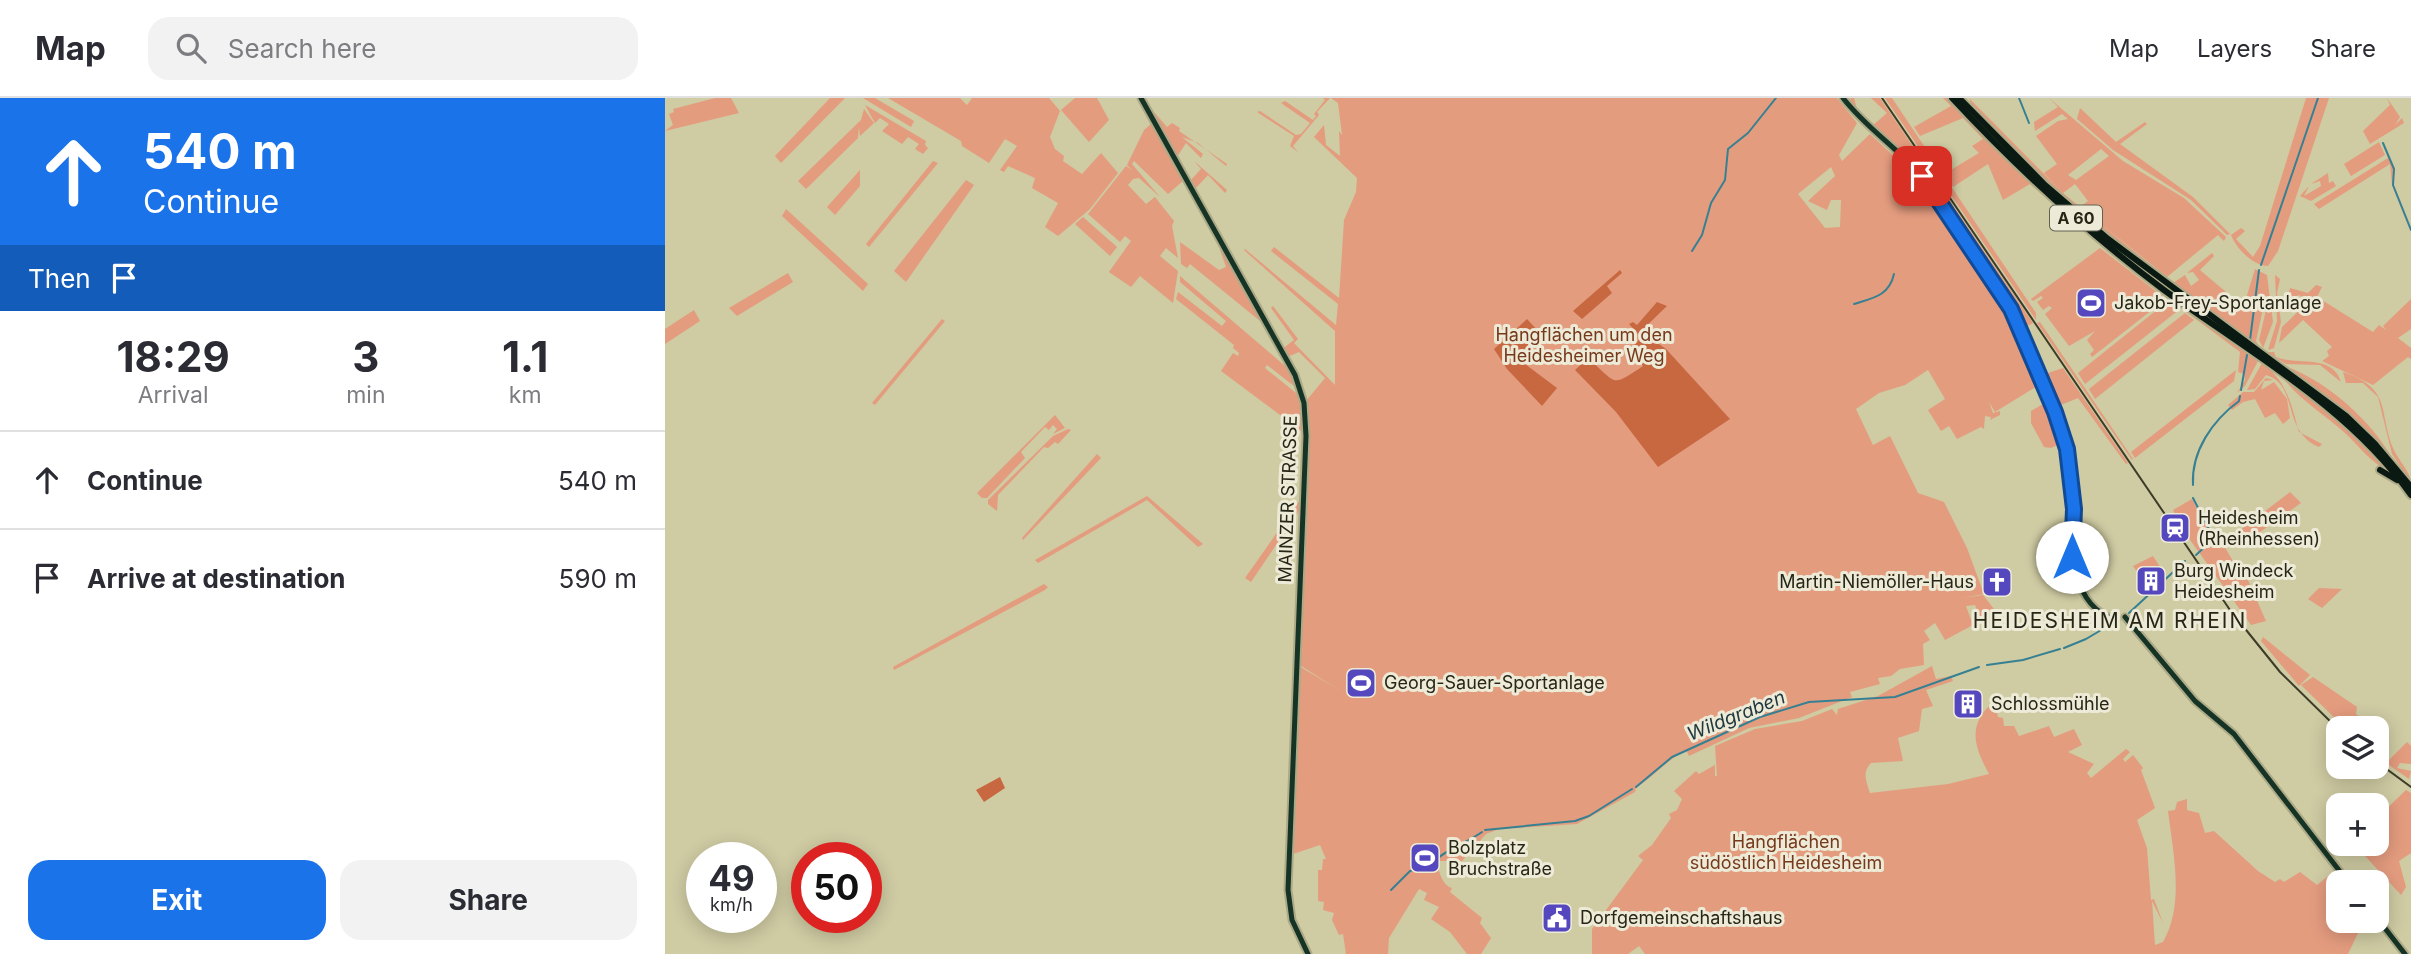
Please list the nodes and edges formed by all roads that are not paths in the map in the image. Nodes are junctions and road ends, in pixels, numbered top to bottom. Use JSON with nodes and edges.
{"nodes":[{"id":1,"x":1141,"y":98,"type":"edge"},
{"id":2,"x":1846,"y":98,"type":"edge"},
{"id":3,"x":1952,"y":98,"type":"edge"},
{"id":4,"x":1959,"y":98,"type":"edge"},
{"id":5,"x":1967,"y":98,"type":"edge"},
{"id":6,"x":1975,"y":116,"type":"junction"},
{"id":7,"x":2267,"y":358,"type":"junction"},
{"id":8,"x":2287,"y":365,"type":"dead end"},
{"id":9,"x":2392,"y":454,"type":"dead end"},
{"id":10,"x":2380,"y":470,"type":"dead end"},
{"id":11,"x":2402,"y":475,"type":"junction"},
{"id":12,"x":2410,"y":491,"type":"edge"},
{"id":13,"x":2125,"y":617,"type":"dead end"},
{"id":14,"x":2116,"y":620,"type":"dead end"},
{"id":15,"x":2340,"y":870,"type":"edge"},
{"id":16,"x":2389,"y":933,"type":"edge"},
{"id":17,"x":1308,"y":954,"type":"edge"},
{"id":18,"x":2405,"y":954,"type":"edge"}],
"edges":[{"from":1,"to":17,"type":"main road","name":"MAINZER STRASSE"},
{"from":2,"to":14,"type":"main road"},
{"from":3,"to":12,"type":"highway","number":"A 60"},
{"from":4,"to":6,"type":"highway","number":"A 60"},
{"from":5,"to":6,"type":"highway"},
{"from":6,"to":7,"type":"highway","number":"A 60"},
{"from":7,"to":8,"type":"highway"},
{"from":7,"to":11,"type":"highway","number":"A 60"},
{"from":9,"to":11,"type":"highway"},
{"from":10,"to":12,"type":"highway"},
{"from":11,"to":12,"type":"highway","number":"A 60"},
{"from":13,"to":15,"type":"main road"},
{"from":16,"to":18,"type":"main road"}]}
